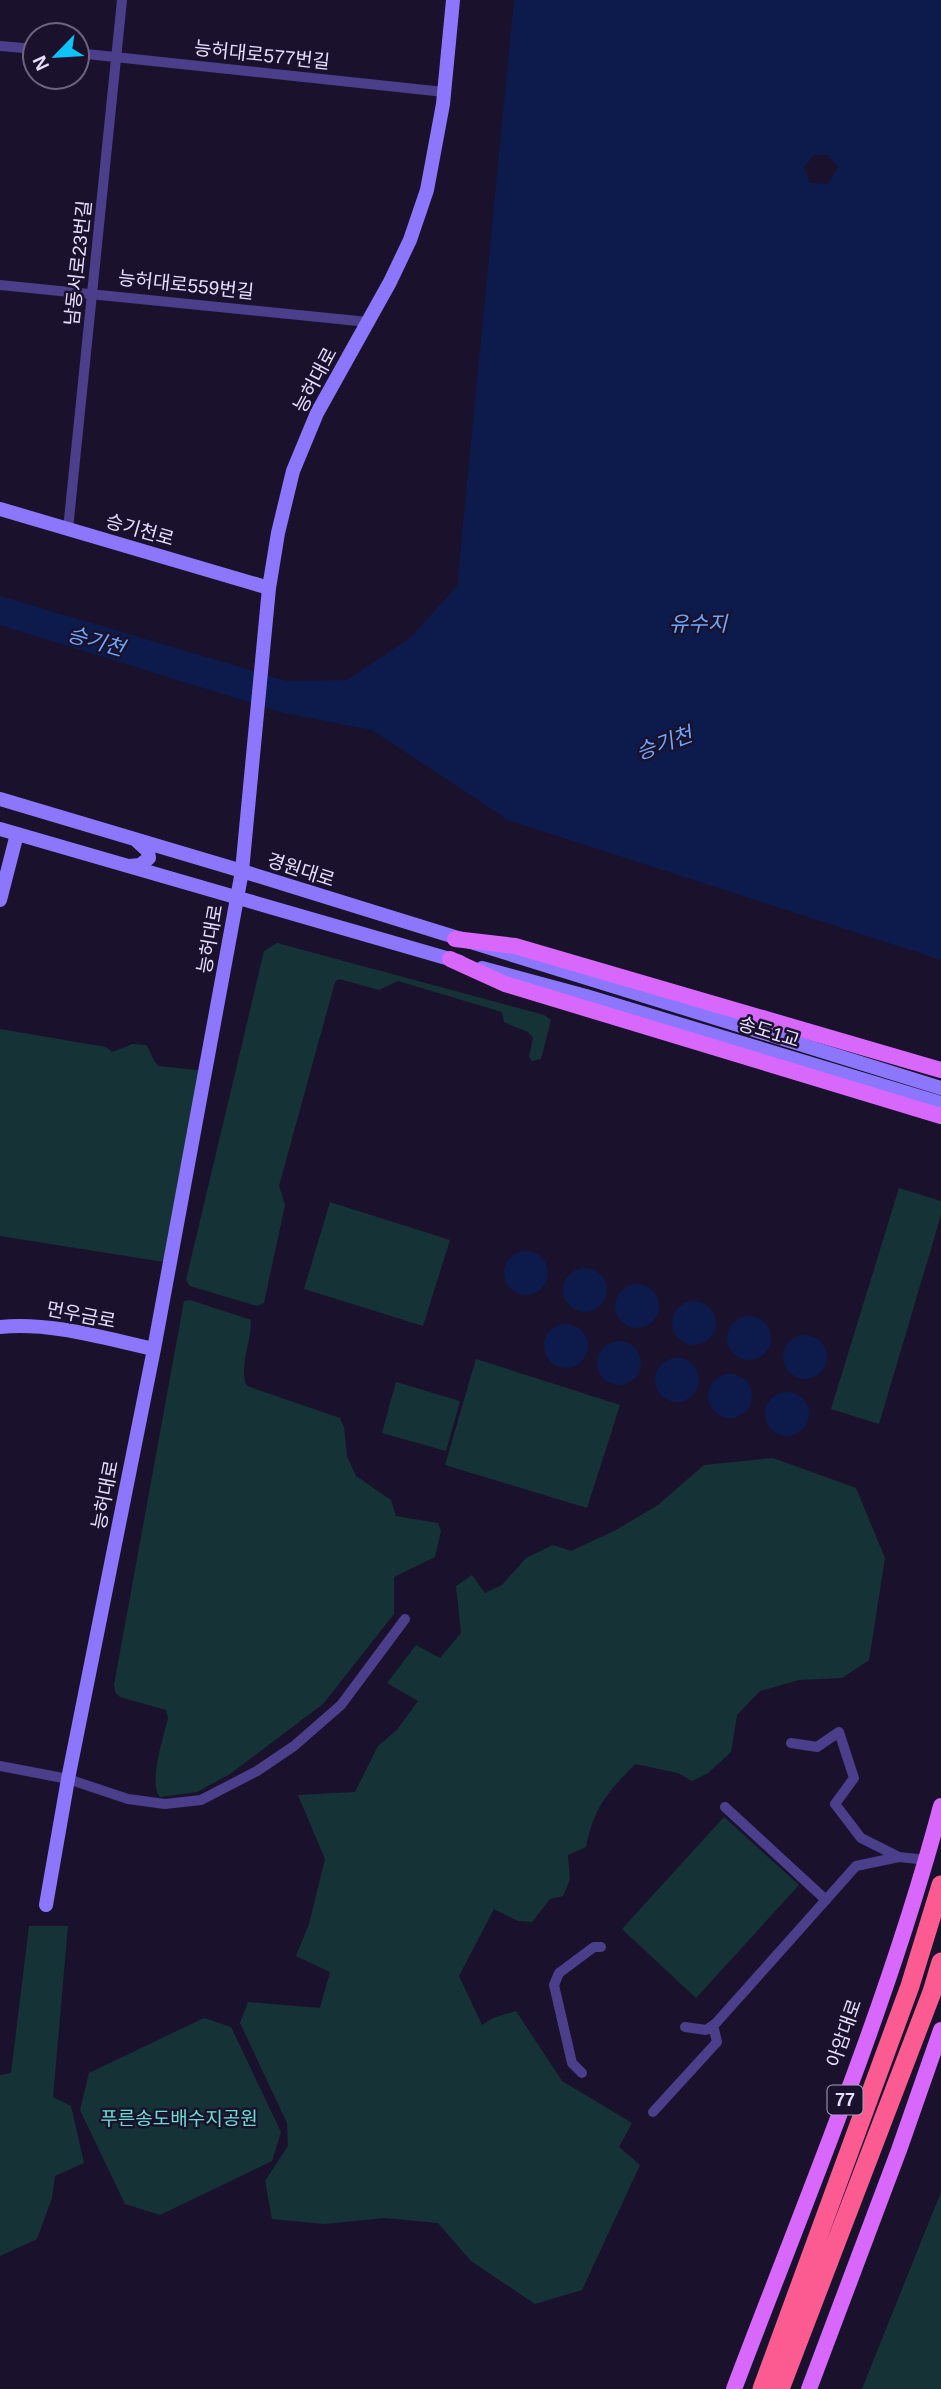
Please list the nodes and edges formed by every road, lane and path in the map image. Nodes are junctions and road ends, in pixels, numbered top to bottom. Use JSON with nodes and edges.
{"nodes":[{"id":1,"x":122,"y":0,"type":"edge"},
{"id":2,"x":453,"y":0,"type":"edge"},
{"id":3,"x":0,"y":46,"type":"edge"},
{"id":4,"x":21,"y":48,"type":"edge"},
{"id":5,"x":91,"y":54,"type":"edge"},
{"id":6,"x":116,"y":57,"type":"junction"},
{"id":7,"x":444,"y":92,"type":"junction"},
{"id":8,"x":0,"y":285,"type":"edge"},
{"id":9,"x":92,"y":293,"type":"junction"},
{"id":10,"x":368,"y":323,"type":"junction"},
{"id":11,"x":0,"y":509,"type":"edge"},
{"id":12,"x":68,"y":529,"type":"junction"},
{"id":13,"x":269,"y":588,"type":"junction"},
{"id":14,"x":0,"y":799,"type":"edge"},
{"id":15,"x":0,"y":829,"type":"edge"},
{"id":16,"x":17,"y":834,"type":"junction"},
{"id":17,"x":135,"y":839,"type":"junction"},
{"id":18,"x":128,"y":866,"type":"junction"},
{"id":19,"x":242,"y":871,"type":"junction"},
{"id":20,"x":237,"y":898,"type":"junction"},
{"id":21,"x":0,"y":900,"type":"edge"},
{"id":22,"x":455,"y":939,"type":"junction"},
{"id":23,"x":450,"y":959,"type":"junction"},
{"id":24,"x":590,"y":980,"type":"joint"},
{"id":25,"x":941,"y":1070,"type":"edge"},
{"id":26,"x":941,"y":1088,"type":"edge"},
{"id":27,"x":941,"y":1104,"type":"edge"},
{"id":28,"x":941,"y":1116,"type":"edge"},
{"id":29,"x":0,"y":1327,"type":"edge"},
{"id":30,"x":154,"y":1349,"type":"junction"},
{"id":31,"x":405,"y":1619,"type":"dead end"},
{"id":32,"x":791,"y":1743,"type":"dead end"},
{"id":33,"x":0,"y":1766,"type":"edge"},
{"id":34,"x":68,"y":1779,"type":"junction"},
{"id":35,"x":941,"y":1806,"type":"edge"},
{"id":36,"x":725,"y":1807,"type":"dead end"},
{"id":37,"x":899,"y":1857,"type":"junction"},
{"id":38,"x":927,"y":1860,"type":"junction"},
{"id":39,"x":941,"y":1885,"type":"edge"},
{"id":40,"x":825,"y":1900,"type":"junction"},
{"id":41,"x":46,"y":1905,"type":"dead end"},
{"id":42,"x":601,"y":1947,"type":"dead end"},
{"id":43,"x":941,"y":1962,"type":"edge"},
{"id":44,"x":713,"y":2025,"type":"junction"},
{"id":45,"x":685,"y":2027,"type":"dead end"},
{"id":46,"x":941,"y":2030,"type":"edge"},
{"id":47,"x":582,"y":2073,"type":"dead end"},
{"id":48,"x":653,"y":2112,"type":"dead end"},
{"id":49,"x":734,"y":2389,"type":"edge"},
{"id":50,"x":762,"y":2389,"type":"edge"},
{"id":51,"x":779,"y":2389,"type":"edge"},
{"id":52,"x":809,"y":2389,"type":"edge"}],
"edges":[{"from":1,"to":6,"type":"street","name":"남동서로23번길"},
{"from":2,"to":7,"type":"main road","name":"능허대로"},
{"from":3,"to":4,"type":"street"},
{"from":5,"to":6,"type":"street","name":"능허대로577번길"},
{"from":6,"to":7,"type":"street","name":"능허대로577번길"},
{"from":6,"to":9,"type":"street","name":"남동서로23번길"},
{"from":7,"to":10,"type":"main road","name":"능허대로"},
{"from":8,"to":9,"type":"street","name":"능허대로559번길"},
{"from":9,"to":10,"type":"street","name":"능허대로559번길"},
{"from":9,"to":12,"type":"street","name":"남동서로23번길"},
{"from":10,"to":13,"type":"main road","name":"능허대로"},
{"from":11,"to":12,"type":"main road","name":"승기천로"},
{"from":12,"to":13,"type":"main road","name":"승기천로"},
{"from":13,"to":19,"type":"main road","name":"능허대로"},
{"from":14,"to":17,"type":"main road","name":"경원대로"},
{"from":15,"to":16,"type":"main road"},
{"from":16,"to":18,"type":"main road"},
{"from":16,"to":21,"type":"main road"},
{"from":17,"to":18,"type":"main road"},
{"from":17,"to":19,"type":"main road","name":"경원대로"},
{"from":18,"to":20,"type":"main road"},
{"from":19,"to":20,"type":"main road","name":"능허대로"},
{"from":19,"to":22,"type":"main road","name":"경원대로"},
{"from":20,"to":23,"type":"main road"},
{"from":20,"to":30,"type":"main road","name":"능허대로"},
{"from":22,"to":24,"type":"main road","name":"경원대로"},
{"from":22,"to":25,"type":"main road"},
{"from":23,"to":27,"type":"main road","name":"송도1교"},
{"from":23,"to":28,"type":"main road"},
{"from":24,"to":26,"type":"main road","name":"송도1교"},
{"from":29,"to":30,"type":"main road","name":"먼우금로"},
{"from":30,"to":34,"type":"main road","name":"능허대로"},
{"from":31,"to":34,"type":"street"},
{"from":32,"to":37,"type":"street"},
{"from":33,"to":34,"type":"street"},
{"from":34,"to":41,"type":"main road","name":"능허대로"},
{"from":35,"to":38,"type":"main road","name":"아암대로","number":"77"},
{"from":36,"to":40,"type":"street"},
{"from":37,"to":38,"type":"street"},
{"from":37,"to":40,"type":"street"},
{"from":38,"to":49,"type":"main road","name":"아암대로","number":"77"},
{"from":39,"to":50,"type":"highway"},
{"from":40,"to":44,"type":"street"},
{"from":42,"to":47,"type":"street"},
{"from":43,"to":51,"type":"highway"},
{"from":44,"to":45,"type":"street"},
{"from":44,"to":48,"type":"street"},
{"from":46,"to":52,"type":"main road"}]}
